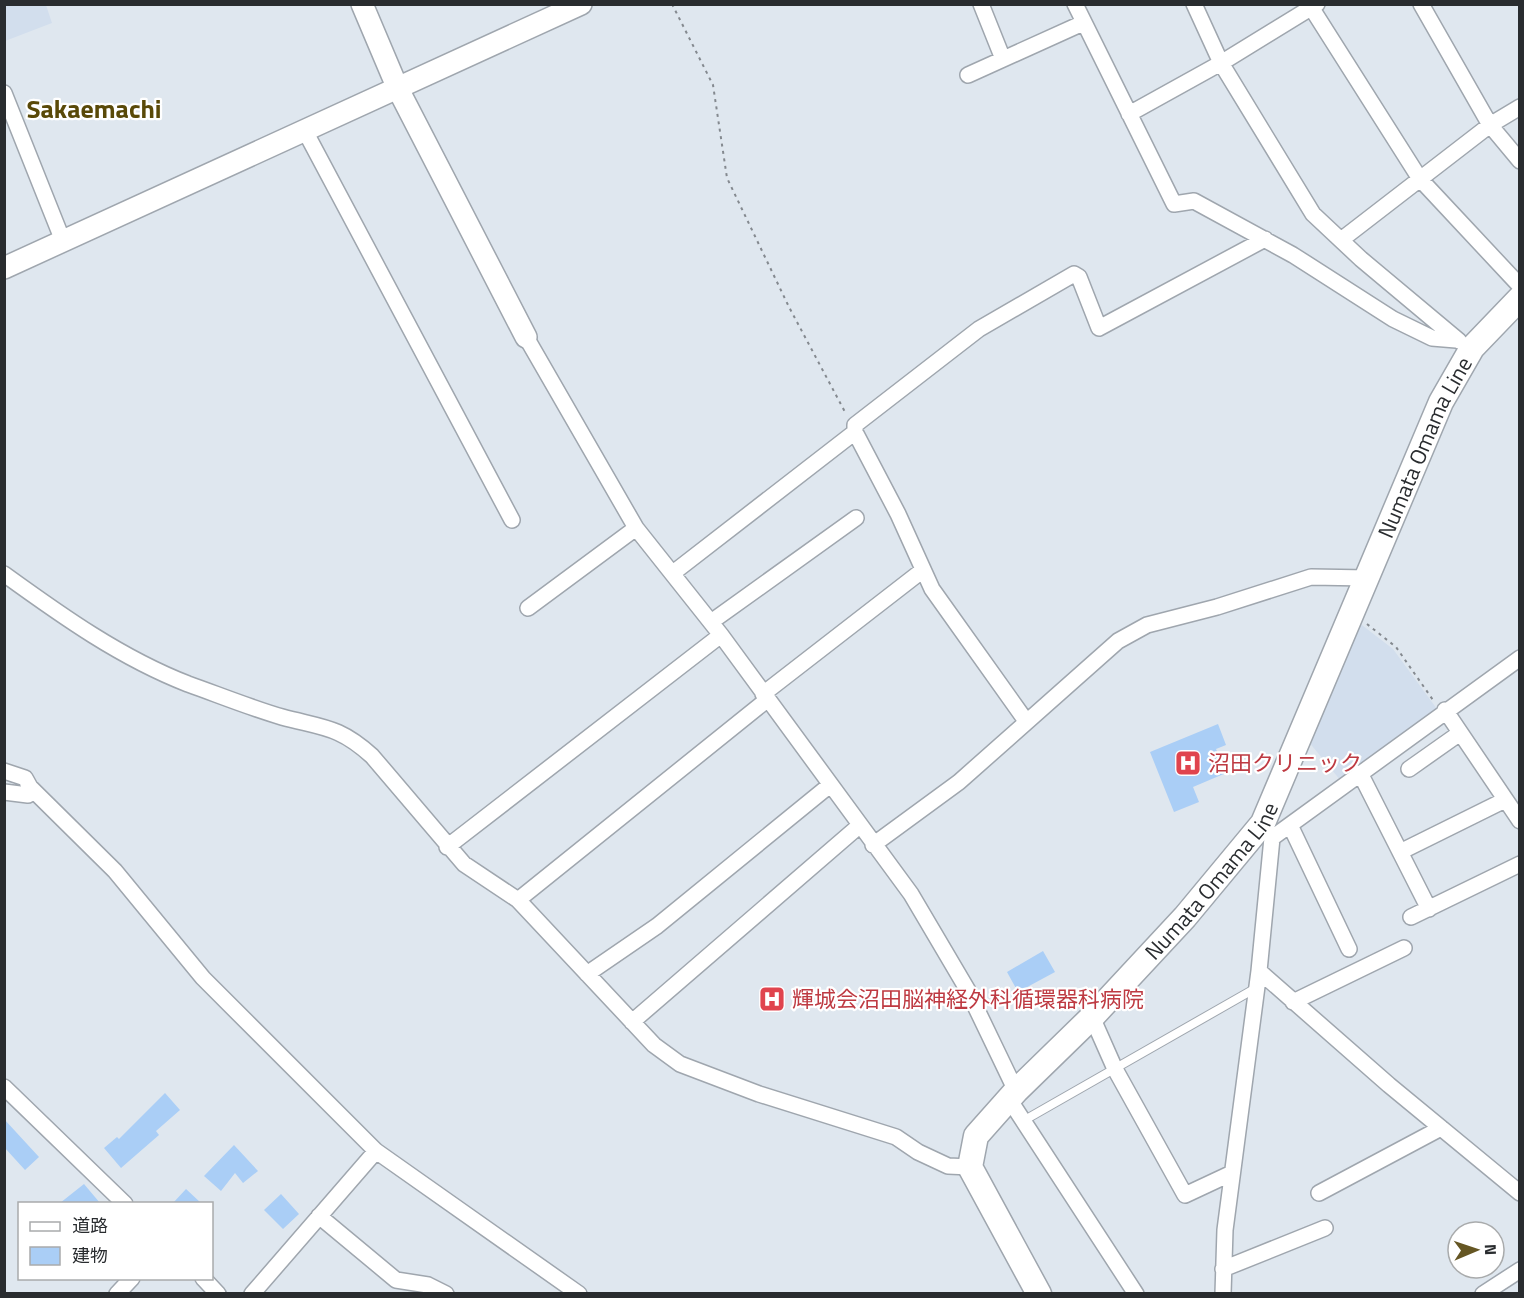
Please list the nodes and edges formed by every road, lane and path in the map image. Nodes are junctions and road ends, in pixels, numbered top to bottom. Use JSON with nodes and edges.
{"nodes":[{"id":1,"x":362,"y":4,"type":"edge"},
{"id":2,"x":581,"y":4,"type":"edge"},
{"id":3,"x":672,"y":4,"type":"edge"},
{"id":4,"x":981,"y":4,"type":"edge"},
{"id":5,"x":1075,"y":4,"type":"edge"},
{"id":6,"x":1194,"y":4,"type":"edge"},
{"id":7,"x":1421,"y":4,"type":"edge"},
{"id":8,"x":1312,"y":6,"type":"edge"},
{"id":9,"x":1083,"y":23,"type":"junction"},
{"id":10,"x":1003,"y":59,"type":"junction"},
{"id":11,"x":1221,"y":63,"type":"junction"},
{"id":12,"x":968,"y":75,"type":"dead end"},
{"id":13,"x":398,"y":89,"type":"junction"},
{"id":14,"x":4,"y":93,"type":"edge"},
{"id":15,"x":1520,"y":107,"type":"edge"},
{"id":16,"x":1129,"y":114,"type":"junction"},
{"id":17,"x":1490,"y":125,"type":"junction"},
{"id":18,"x":305,"y":131,"type":"junction"},
{"id":19,"x":1520,"y":161,"type":"edge"},
{"id":20,"x":1420,"y":179,"type":"junction"},
{"id":21,"x":1265,"y":239,"type":"junction"},
{"id":22,"x":1341,"y":240,"type":"junction"},
{"id":23,"x":63,"y":241,"type":"junction"},
{"id":24,"x":4,"y":268,"type":"edge"},
{"id":25,"x":1520,"y":286,"type":"edge"},
{"id":26,"x":1520,"y":298,"type":"edge"},
{"id":27,"x":526,"y":337,"type":"joint"},
{"id":28,"x":1464,"y":344,"type":"junction"},
{"id":29,"x":855,"y":432,"type":"junction"},
{"id":30,"x":856,"y":518,"type":"dead end"},
{"id":31,"x":512,"y":520,"type":"dead end"},
{"id":32,"x":636,"y":528,"type":"junction"},
{"id":33,"x":923,"y":570,"type":"junction"},
{"id":34,"x":673,"y":573,"type":"junction"},
{"id":35,"x":4,"y":574,"type":"edge"},
{"id":36,"x":1368,"y":578,"type":"junction"},
{"id":37,"x":528,"y":608,"type":"dead end"},
{"id":38,"x":1353,"y":614,"type":"junction"},
{"id":39,"x":711,"y":622,"type":"junction"},
{"id":40,"x":721,"y":635,"type":"junction"},
{"id":41,"x":1520,"y":658,"type":"edge"},
{"id":42,"x":766,"y":697,"type":"junction"},
{"id":43,"x":1443,"y":711,"type":"junction"},
{"id":44,"x":1026,"y":721,"type":"junction"},
{"id":45,"x":1460,"y":733,"type":"junction"},
{"id":46,"x":1409,"y":769,"type":"dead end"},
{"id":47,"x":4,"y":771,"type":"edge"},
{"id":48,"x":1360,"y":773,"type":"junction"},
{"id":49,"x":830,"y":785,"type":"junction"},
{"id":50,"x":30,"y":787,"type":"junction"},
{"id":51,"x":4,"y":792,"type":"edge"},
{"id":52,"x":1505,"y":800,"type":"junction"},
{"id":53,"x":1520,"y":821,"type":"edge"},
{"id":54,"x":1290,"y":825,"type":"junction"},
{"id":55,"x":859,"y":826,"type":"junction"},
{"id":56,"x":1268,"y":830,"type":"junction"},
{"id":57,"x":873,"y":845,"type":"junction"},
{"id":58,"x":447,"y":847,"type":"junction"},
{"id":59,"x":1400,"y":852,"type":"junction"},
{"id":60,"x":1520,"y":864,"type":"edge"},
{"id":61,"x":518,"y":900,"type":"junction"},
{"id":62,"x":1429,"y":909,"type":"junction"},
{"id":63,"x":1412,"y":917,"type":"dead end"},
{"id":64,"x":1404,"y":948,"type":"dead end"},
{"id":65,"x":1349,"y":949,"type":"dead end"},
{"id":66,"x":1259,"y":971,"type":"junction"},
{"id":67,"x":587,"y":974,"type":"junction"},
{"id":68,"x":1256,"y":988,"type":"junction"},
{"id":69,"x":1293,"y":1002,"type":"junction"},
{"id":70,"x":1092,"y":1017,"type":"junction"},
{"id":71,"x":632,"y":1022,"type":"junction"},
{"id":72,"x":1115,"y":1069,"type":"junction"},
{"id":73,"x":4,"y":1087,"type":"edge"},
{"id":74,"x":1013,"y":1095,"type":"junction"},
{"id":75,"x":1023,"y":1121,"type":"junction"},
{"id":76,"x":1441,"y":1128,"type":"junction"},
{"id":77,"x":376,"y":1151,"type":"junction"},
{"id":78,"x":970,"y":1167,"type":"junction"},
{"id":79,"x":1232,"y":1173,"type":"junction"},
{"id":80,"x":1318,"y":1193,"type":"dead end"},
{"id":81,"x":1520,"y":1193,"type":"edge"},
{"id":82,"x":124,"y":1202,"type":"edge"},
{"id":83,"x":319,"y":1216,"type":"junction"},
{"id":84,"x":1325,"y":1228,"type":"dead end"},
{"id":85,"x":1223,"y":1269,"type":"junction"},
{"id":86,"x":1520,"y":1270,"type":"edge"},
{"id":87,"x":130,"y":1280,"type":"edge"},
{"id":88,"x":205,"y":1280,"type":"edge"},
{"id":89,"x":117,"y":1293,"type":"edge"},
{"id":90,"x":218,"y":1293,"type":"edge"},
{"id":91,"x":252,"y":1293,"type":"edge"},
{"id":92,"x":446,"y":1293,"type":"edge"},
{"id":93,"x":579,"y":1293,"type":"edge"},
{"id":94,"x":1038,"y":1293,"type":"edge"},
{"id":95,"x":1136,"y":1293,"type":"edge"},
{"id":96,"x":1223,"y":1293,"type":"edge"},
{"id":97,"x":1483,"y":1293,"type":"edge"}],
"edges":[{"from":1,"to":13,"type":"street"},
{"from":2,"to":13,"type":"street"},
{"from":3,"to":29,"type":"path"},
{"from":4,"to":10,"type":"street"},
{"from":5,"to":9,"type":"street"},
{"from":6,"to":11,"type":"street"},
{"from":7,"to":17,"type":"street"},
{"from":8,"to":11,"type":"street"},
{"from":8,"to":20,"type":"street"},
{"from":9,"to":10,"type":"street"},
{"from":9,"to":16,"type":"street"},
{"from":10,"to":12,"type":"street"},
{"from":11,"to":16,"type":"street"},
{"from":11,"to":22,"type":"street"},
{"from":13,"to":18,"type":"street"},
{"from":13,"to":27,"type":"street"},
{"from":14,"to":23,"type":"street"},
{"from":15,"to":17,"type":"street"},
{"from":16,"to":21,"type":"street"},
{"from":17,"to":19,"type":"street"},
{"from":17,"to":20,"type":"street"},
{"from":18,"to":23,"type":"street"},
{"from":18,"to":31,"type":"street"},
{"from":20,"to":22,"type":"street"},
{"from":20,"to":25,"type":"street"},
{"from":21,"to":28,"type":"street"},
{"from":21,"to":29,"type":"street"},
{"from":22,"to":28,"type":"street"},
{"from":23,"to":24,"type":"street"},
{"from":26,"to":28,"type":"main road","name":"Numata Omama Line"},
{"from":27,"to":32,"type":"street"},
{"from":28,"to":36,"type":"main road","name":"Numata Omama Line"},
{"from":29,"to":33,"type":"street"},
{"from":29,"to":34,"type":"street"},
{"from":30,"to":39,"type":"street"},
{"from":32,"to":34,"type":"street"},
{"from":32,"to":37,"type":"street"},
{"from":33,"to":42,"type":"street"},
{"from":33,"to":44,"type":"street"},
{"from":34,"to":39,"type":"street"},
{"from":35,"to":58,"type":"street"},
{"from":36,"to":38,"type":"main road","name":"Numata Omama Line"},
{"from":36,"to":44,"type":"street"},
{"from":38,"to":43,"type":"path"},
{"from":38,"to":56,"type":"main road","name":"Numata Omama Line"},
{"from":39,"to":40,"type":"street"},
{"from":40,"to":42,"type":"street"},
{"from":40,"to":58,"type":"street"},
{"from":41,"to":43,"type":"street"},
{"from":42,"to":49,"type":"street"},
{"from":42,"to":61,"type":"street"},
{"from":43,"to":45,"type":"street"},
{"from":43,"to":48,"type":"street"},
{"from":44,"to":57,"type":"street"},
{"from":45,"to":46,"type":"street"},
{"from":45,"to":52,"type":"street"},
{"from":47,"to":50,"type":"street"},
{"from":48,"to":54,"type":"street"},
{"from":48,"to":59,"type":"street"},
{"from":49,"to":55,"type":"street"},
{"from":49,"to":67,"type":"street"},
{"from":50,"to":51,"type":"street"},
{"from":50,"to":77,"type":"street"},
{"from":52,"to":53,"type":"street"},
{"from":52,"to":59,"type":"street"},
{"from":54,"to":56,"type":"street"},
{"from":54,"to":65,"type":"street"},
{"from":55,"to":57,"type":"street"},
{"from":55,"to":71,"type":"street"},
{"from":56,"to":66,"type":"street"},
{"from":56,"to":70,"type":"main road","name":"Numata Omama Line"},
{"from":57,"to":74,"type":"street"},
{"from":58,"to":61,"type":"street"},
{"from":59,"to":62,"type":"street"},
{"from":60,"to":62,"type":"street"},
{"from":61,"to":67,"type":"street"},
{"from":62,"to":63,"type":"street"},
{"from":64,"to":69,"type":"street"},
{"from":66,"to":68,"type":"street"},
{"from":66,"to":69,"type":"street"},
{"from":67,"to":71,"type":"street"},
{"from":68,"to":72,"type":"lane"},
{"from":68,"to":79,"type":"street"},
{"from":69,"to":76,"type":"street"},
{"from":70,"to":72,"type":"street"},
{"from":70,"to":74,"type":"main road","name":"Numata Omama Line"},
{"from":71,"to":78,"type":"street"},
{"from":72,"to":75,"type":"lane"},
{"from":72,"to":79,"type":"street"},
{"from":73,"to":82,"type":"street"},
{"from":74,"to":75,"type":"street"},
{"from":74,"to":78,"type":"main road","name":"Numata Omama Line"},
{"from":75,"to":95,"type":"street"},
{"from":76,"to":80,"type":"street"},
{"from":76,"to":81,"type":"street"},
{"from":77,"to":83,"type":"street"},
{"from":77,"to":93,"type":"street"},
{"from":78,"to":94,"type":"main road"},
{"from":79,"to":85,"type":"street"},
{"from":83,"to":91,"type":"street"},
{"from":83,"to":92,"type":"street"},
{"from":84,"to":85,"type":"street"},
{"from":85,"to":96,"type":"street"},
{"from":86,"to":97,"type":"street"},
{"from":87,"to":89,"type":"street"},
{"from":88,"to":90,"type":"street"}]}
